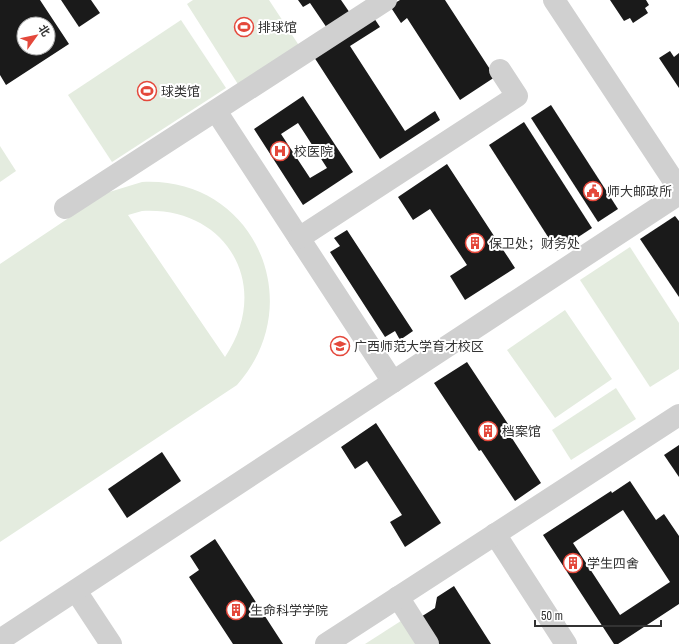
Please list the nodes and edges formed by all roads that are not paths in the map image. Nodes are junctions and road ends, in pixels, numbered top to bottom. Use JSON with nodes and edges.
{"nodes":[{"id":1,"x":386,"y":0,"type":"edge"},
{"id":2,"x":554,"y":0,"type":"edge"},
{"id":3,"x":500,"y":70,"type":"dead end"},
{"id":4,"x":216,"y":111,"type":"junction"},
{"id":5,"x":679,"y":189,"type":"edge"},
{"id":6,"x":679,"y":194,"type":"edge"},
{"id":7,"x":65,"y":208,"type":"dead end"},
{"id":8,"x":299,"y":238,"type":"junction"},
{"id":9,"x":392,"y":382,"type":"junction"},
{"id":10,"x":679,"y":415,"type":"edge"},
{"id":11,"x":495,"y":534,"type":"junction"},
{"id":12,"x":76,"y":590,"type":"junction"},
{"id":13,"x":398,"y":597,"type":"junction"},
{"id":14,"x":0,"y":640,"type":"edge"},
{"id":15,"x":112,"y":644,"type":"edge"},
{"id":16,"x":326,"y":644,"type":"edge"},
{"id":17,"x":428,"y":644,"type":"edge"},
{"id":18,"x":566,"y":644,"type":"edge"}],
"edges":[{"from":1,"to":4,"type":"lane"},
{"from":2,"to":5,"type":"lane"},
{"from":3,"to":8,"type":"lane"},
{"from":4,"to":7,"type":"lane"},
{"from":4,"to":8,"type":"lane"},
{"from":6,"to":9,"type":"lane"},
{"from":8,"to":9,"type":"lane"},
{"from":9,"to":12,"type":"lane"},
{"from":10,"to":11,"type":"lane"},
{"from":11,"to":13,"type":"lane"},
{"from":11,"to":18,"type":"lane"},
{"from":12,"to":14,"type":"lane"},
{"from":12,"to":15,"type":"lane"},
{"from":13,"to":16,"type":"lane"},
{"from":13,"to":17,"type":"lane"}]}
